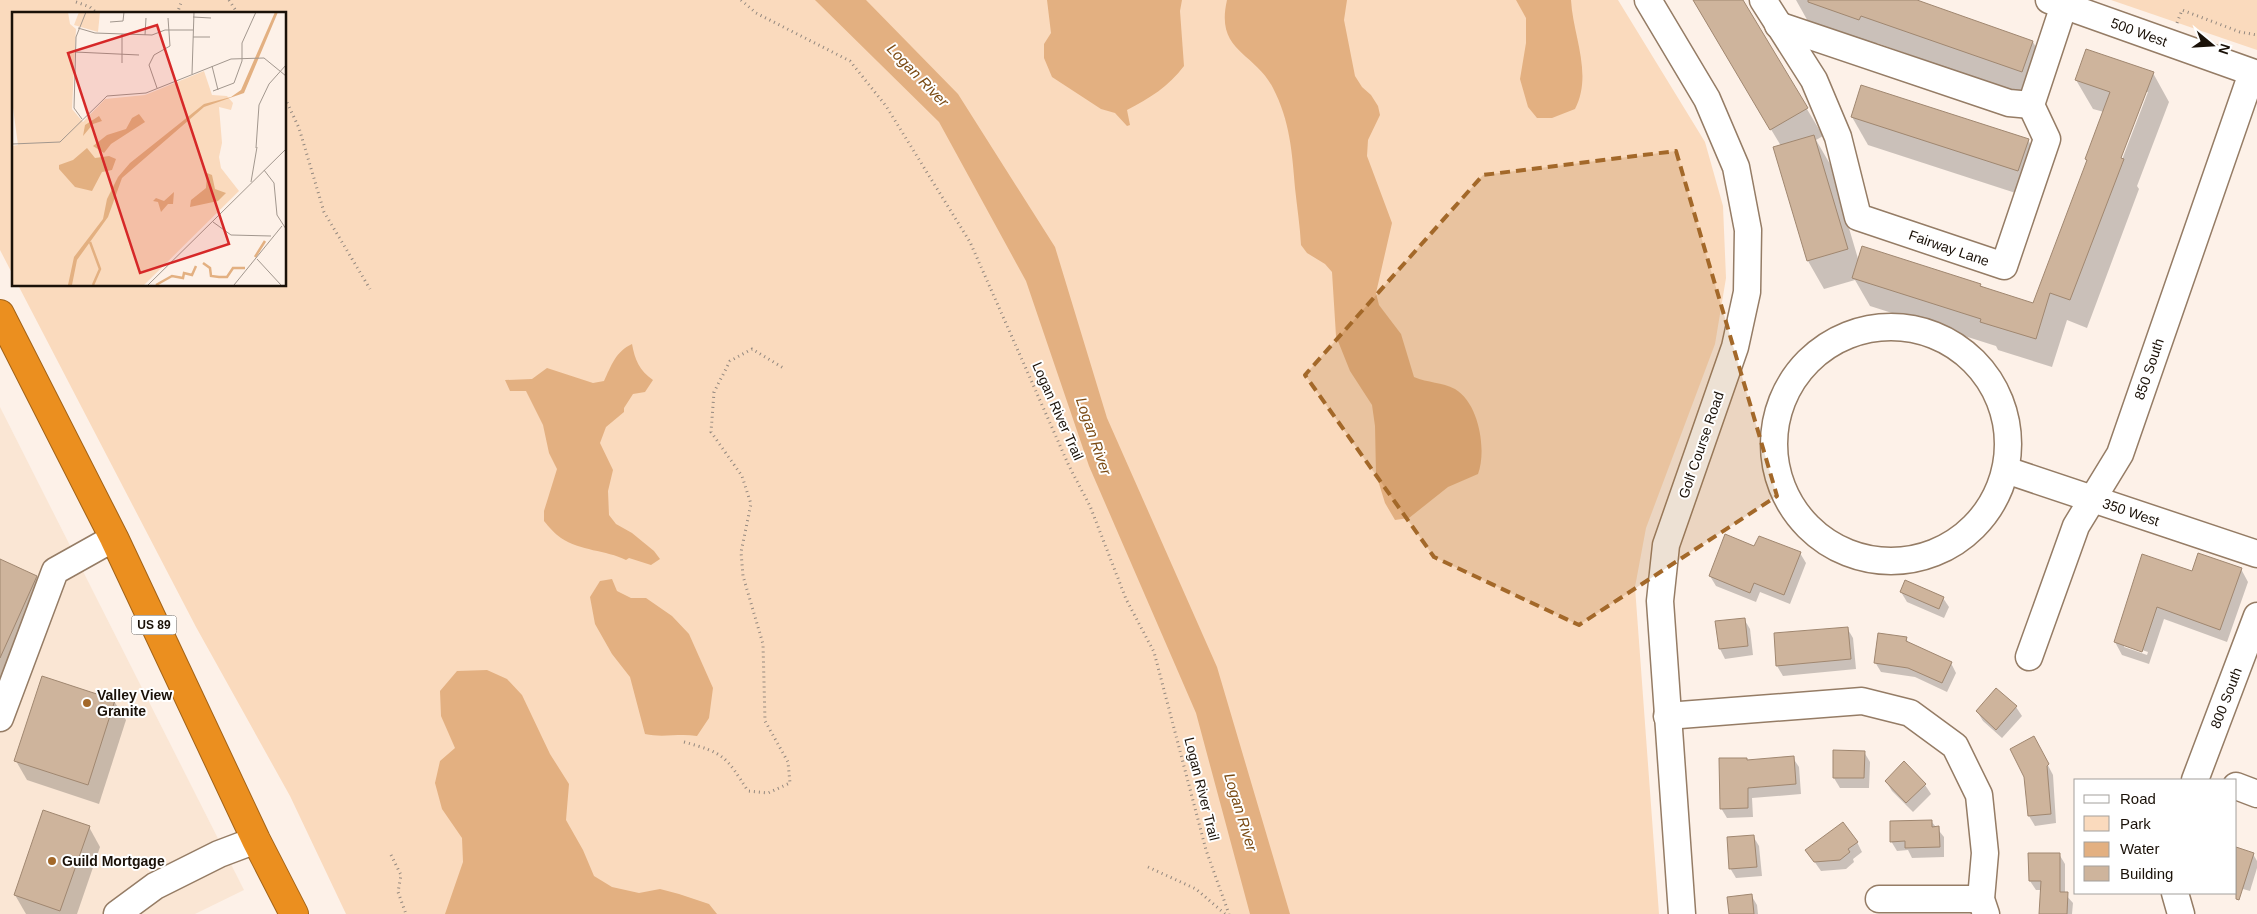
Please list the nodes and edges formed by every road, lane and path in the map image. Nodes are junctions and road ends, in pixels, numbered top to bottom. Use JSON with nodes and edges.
{"nodes":[{"id":1,"x":182,"y":0,"type":"edge"},
{"id":2,"x":229,"y":0,"type":"edge"},
{"id":3,"x":741,"y":0,"type":"edge"},
{"id":4,"x":1648,"y":0,"type":"edge"},
{"id":5,"x":1763,"y":0,"type":"edge"},
{"id":6,"x":76,"y":2,"type":"dead end"},
{"id":7,"x":2056,"y":3,"type":"edge"},
{"id":8,"x":96,"y":12,"type":"edge"},
{"id":9,"x":178,"y":12,"type":"edge"},
{"id":10,"x":237,"y":12,"type":"edge"},
{"id":11,"x":1778,"y":25,"type":"junction"},
{"id":12,"x":2176,"y":26,"type":"dead end"},
{"id":13,"x":2257,"y":35,"type":"edge"},
{"id":14,"x":2254,"y":73,"type":"edge"},
{"id":15,"x":286,"y":100,"type":"edge"},
{"id":16,"x":2031,"y":105,"type":"junction"},
{"id":17,"x":370,"y":289,"type":"dead end"},
{"id":18,"x":0,"y":314,"type":"edge"},
{"id":19,"x":785,"y":368,"type":"dead end"},
{"id":20,"x":2006,"y":470,"type":"junction"},
{"id":21,"x":2093,"y":498,"type":"junction"},
{"id":22,"x":114,"y":538,"type":"junction"},
{"id":23,"x":2257,"y":554,"type":"edge"},
{"id":24,"x":2257,"y":616,"type":"edge"},
{"id":25,"x":2029,"y":657,"type":"dead end"},
{"id":26,"x":1667,"y":716,"type":"junction"},
{"id":27,"x":0,"y":718,"type":"edge"},
{"id":28,"x":684,"y":742,"type":"dead end"},
{"id":29,"x":2204,"y":778,"type":"edge"},
{"id":30,"x":2237,"y":786,"type":"edge"},
{"id":31,"x":2257,"y":794,"type":"edge"},
{"id":32,"x":256,"y":840,"type":"junction"},
{"id":33,"x":391,"y":854,"type":"dead end"},
{"id":34,"x":1148,"y":867,"type":"dead end"},
{"id":35,"x":2175,"y":894,"type":"edge"},
{"id":36,"x":1879,"y":899,"type":"dead end"},
{"id":37,"x":1984,"y":907,"type":"edge"},
{"id":38,"x":117,"y":914,"type":"edge"},
{"id":39,"x":294,"y":914,"type":"edge"},
{"id":40,"x":406,"y":914,"type":"edge"},
{"id":41,"x":1227,"y":914,"type":"edge"},
{"id":42,"x":1682,"y":914,"type":"edge"},
{"id":43,"x":2181,"y":914,"type":"edge"}],
"edges":[{"from":1,"to":9,"type":"path"},
{"from":2,"to":10,"type":"path"},
{"from":3,"to":41,"type":"path","name":"Logan River Trail"},
{"from":4,"to":26,"type":"street","name":"Golf Course Road"},
{"from":5,"to":11,"type":"street","name":"Fairway Lane"},
{"from":6,"to":8,"type":"path"},
{"from":7,"to":14,"type":"street","name":"500 West"},
{"from":7,"to":16,"type":"street"},
{"from":11,"to":16,"type":"street"},
{"from":11,"to":16,"type":"street","name":"Fairway Lane"},
{"from":12,"to":13,"type":"path"},
{"from":14,"to":21,"type":"street","name":"850 South"},
{"from":15,"to":17,"type":"path"},
{"from":18,"to":22,"type":"highway","number":"US 89"},
{"from":19,"to":28,"type":"path"},
{"from":20,"to":20,"type":"street"},
{"from":20,"to":21,"type":"street","name":"350 West"},
{"from":21,"to":23,"type":"street","name":"350 West"},
{"from":21,"to":25,"type":"street","name":"850 South"},
{"from":22,"to":27,"type":"street"},
{"from":22,"to":32,"type":"highway","number":"US 89"},
{"from":24,"to":29,"type":"street","name":"800 South"},
{"from":26,"to":37,"type":"street"},
{"from":26,"to":42,"type":"street","name":"Golf Course Road"},
{"from":30,"to":31,"type":"street"},
{"from":32,"to":38,"type":"street"},
{"from":32,"to":39,"type":"highway","number":"US 89"},
{"from":33,"to":40,"type":"path"},
{"from":34,"to":41,"type":"path"},
{"from":35,"to":43,"type":"street"},
{"from":36,"to":37,"type":"street"}]}
